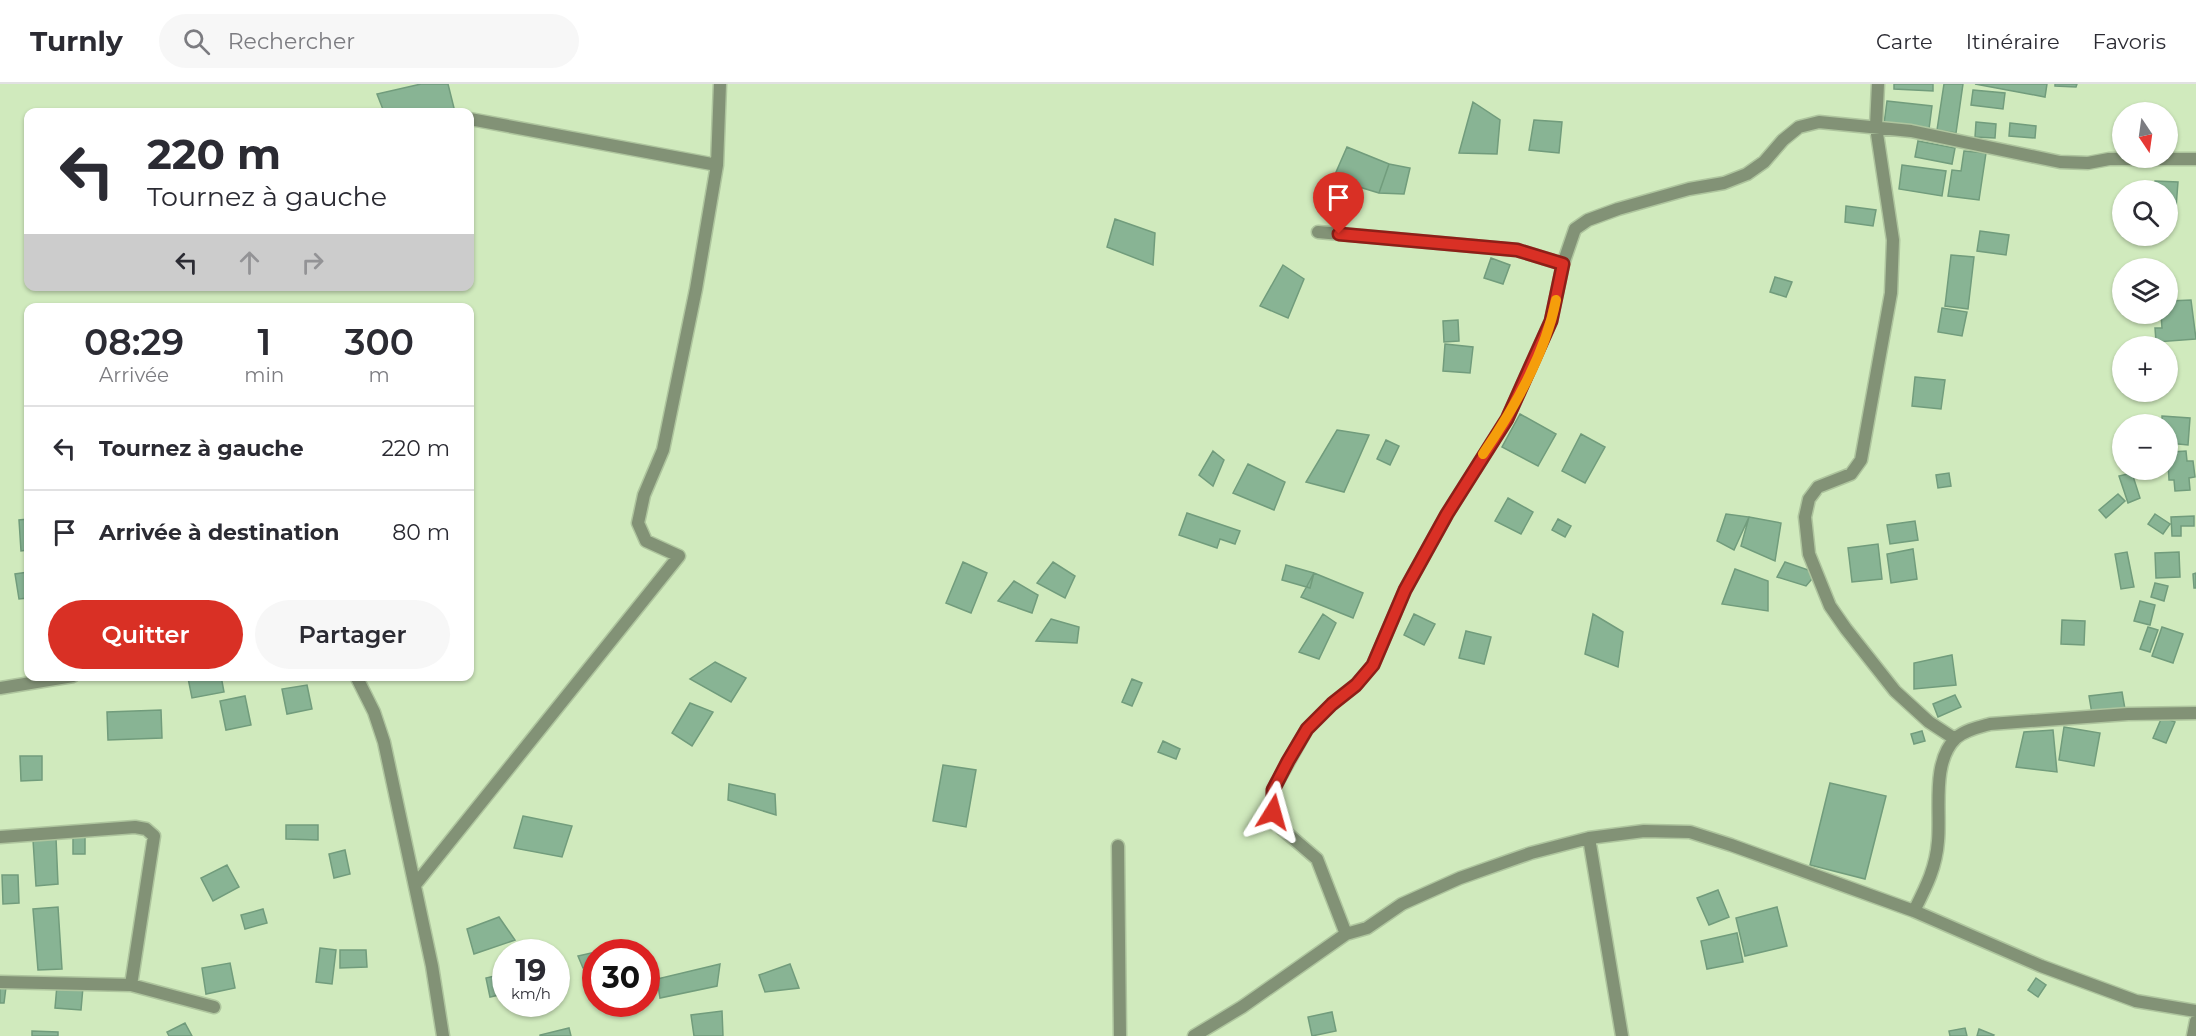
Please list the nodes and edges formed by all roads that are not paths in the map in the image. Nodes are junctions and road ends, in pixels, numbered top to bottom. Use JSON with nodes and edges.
{"nodes":[{"id":1,"x":720,"y":84,"type":"edge"},
{"id":2,"x":1878,"y":84,"type":"edge"},
{"id":3,"x":474,"y":119,"type":"edge"},
{"id":4,"x":1876,"y":127,"type":"junction"},
{"id":5,"x":2196,"y":159,"type":"edge"},
{"id":6,"x":717,"y":165,"type":"junction"},
{"id":7,"x":1318,"y":232,"type":"dead end"},
{"id":8,"x":1563,"y":264,"type":"junction"},
{"id":9,"x":43,"y":681,"type":"edge"},
{"id":10,"x":358,"y":681,"type":"edge"},
{"id":11,"x":0,"y":688,"type":"edge"},
{"id":12,"x":2196,"y":713,"type":"edge"},
{"id":13,"x":1955,"y":738,"type":"junction"},
{"id":14,"x":0,"y":837,"type":"edge"},
{"id":15,"x":1589,"y":838,"type":"junction"},
{"id":16,"x":1118,"y":846,"type":"dead end"},
{"id":17,"x":415,"y":885,"type":"junction"},
{"id":18,"x":1914,"y":911,"type":"junction"},
{"id":19,"x":1346,"y":934,"type":"junction"},
{"id":20,"x":0,"y":982,"type":"edge"},
{"id":21,"x":131,"y":985,"type":"junction"},
{"id":22,"x":214,"y":1007,"type":"dead end"},
{"id":23,"x":2196,"y":1011,"type":"edge"},
{"id":24,"x":2196,"y":1021,"type":"edge"},
{"id":25,"x":443,"y":1036,"type":"edge"},
{"id":26,"x":1120,"y":1036,"type":"edge"},
{"id":27,"x":1194,"y":1036,"type":"edge"},
{"id":28,"x":1622,"y":1036,"type":"edge"},
{"id":29,"x":2193,"y":1036,"type":"edge"}],
"edges":[{"from":1,"to":6,"type":"street"},
{"from":2,"to":4,"type":"street"},
{"from":3,"to":6,"type":"street"},
{"from":4,"to":5,"type":"street"},
{"from":4,"to":8,"type":"street"},
{"from":4,"to":13,"type":"street"},
{"from":6,"to":17,"type":"street"},
{"from":7,"to":8,"type":"street"},
{"from":8,"to":19,"type":"street"},
{"from":9,"to":11,"type":"street"},
{"from":10,"to":17,"type":"street"},
{"from":12,"to":13,"type":"street"},
{"from":13,"to":18,"type":"street"},
{"from":14,"to":21,"type":"street"},
{"from":15,"to":18,"type":"street"},
{"from":15,"to":19,"type":"street"},
{"from":15,"to":28,"type":"street"},
{"from":16,"to":26,"type":"street"},
{"from":17,"to":25,"type":"street"},
{"from":18,"to":23,"type":"street"},
{"from":19,"to":27,"type":"street"},
{"from":20,"to":21,"type":"street"},
{"from":21,"to":22,"type":"street"},
{"from":24,"to":29,"type":"street"}]}
